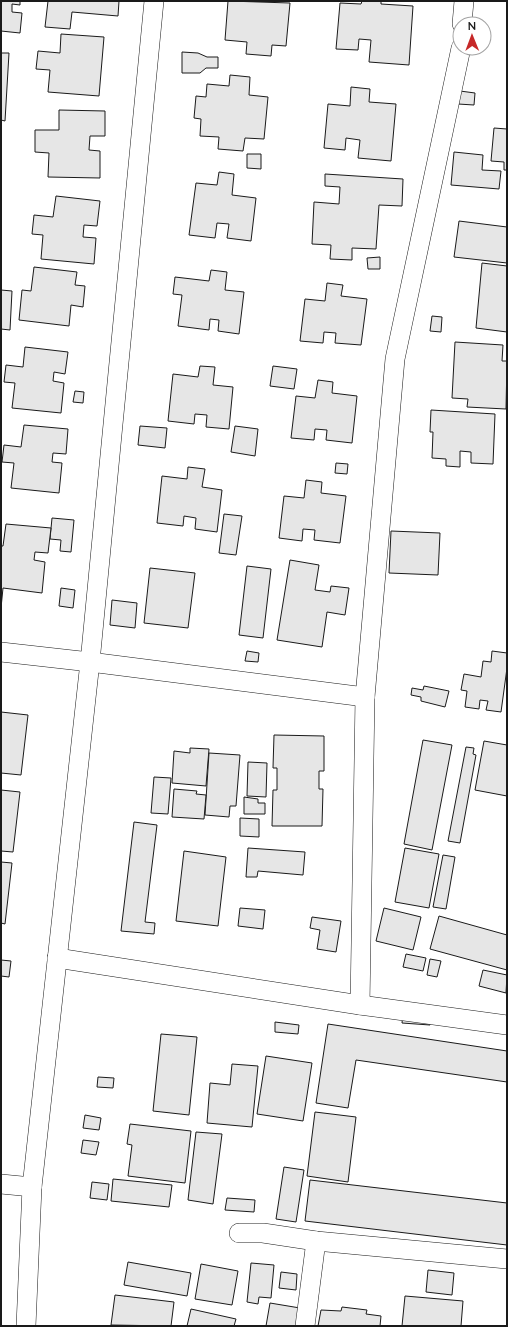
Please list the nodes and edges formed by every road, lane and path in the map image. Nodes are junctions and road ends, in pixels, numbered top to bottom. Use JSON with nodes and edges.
{"nodes":[{"id":1,"x":154,"y":1,"type":"edge"},
{"id":2,"x":464,"y":1,"type":"edge"},
{"id":3,"x":463,"y":16,"type":"edge"},
{"id":4,"x":459,"y":56,"type":"edge"},
{"id":5,"x":1,"y":652,"type":"edge"},
{"id":6,"x":90,"y":662,"type":"junction"},
{"id":7,"x":365,"y":697,"type":"junction"},
{"id":8,"x":57,"y":958,"type":"junction"},
{"id":9,"x":360,"y":1005,"type":"junction"},
{"id":10,"x":507,"y":1025,"type":"edge"},
{"id":11,"x":1,"y":1184,"type":"edge"},
{"id":12,"x":32,"y":1187,"type":"junction"},
{"id":13,"x":239,"y":1233,"type":"dead end"},
{"id":14,"x":316,"y":1241,"type":"junction"},
{"id":15,"x":507,"y":1258,"type":"edge"},
{"id":16,"x":26,"y":1326,"type":"edge"},
{"id":17,"x":305,"y":1326,"type":"edge"}],
"edges":[{"from":1,"to":6,"type":"street"},
{"from":2,"to":3,"type":"street"},
{"from":4,"to":7,"type":"street"},
{"from":5,"to":6,"type":"street"},
{"from":6,"to":7,"type":"street"},
{"from":6,"to":8,"type":"street"},
{"from":7,"to":9,"type":"street"},
{"from":8,"to":9,"type":"street"},
{"from":8,"to":12,"type":"street"},
{"from":9,"to":10,"type":"street"},
{"from":11,"to":12,"type":"street"},
{"from":12,"to":16,"type":"street"},
{"from":13,"to":14,"type":"street"},
{"from":14,"to":15,"type":"street"},
{"from":14,"to":17,"type":"street"}]}
